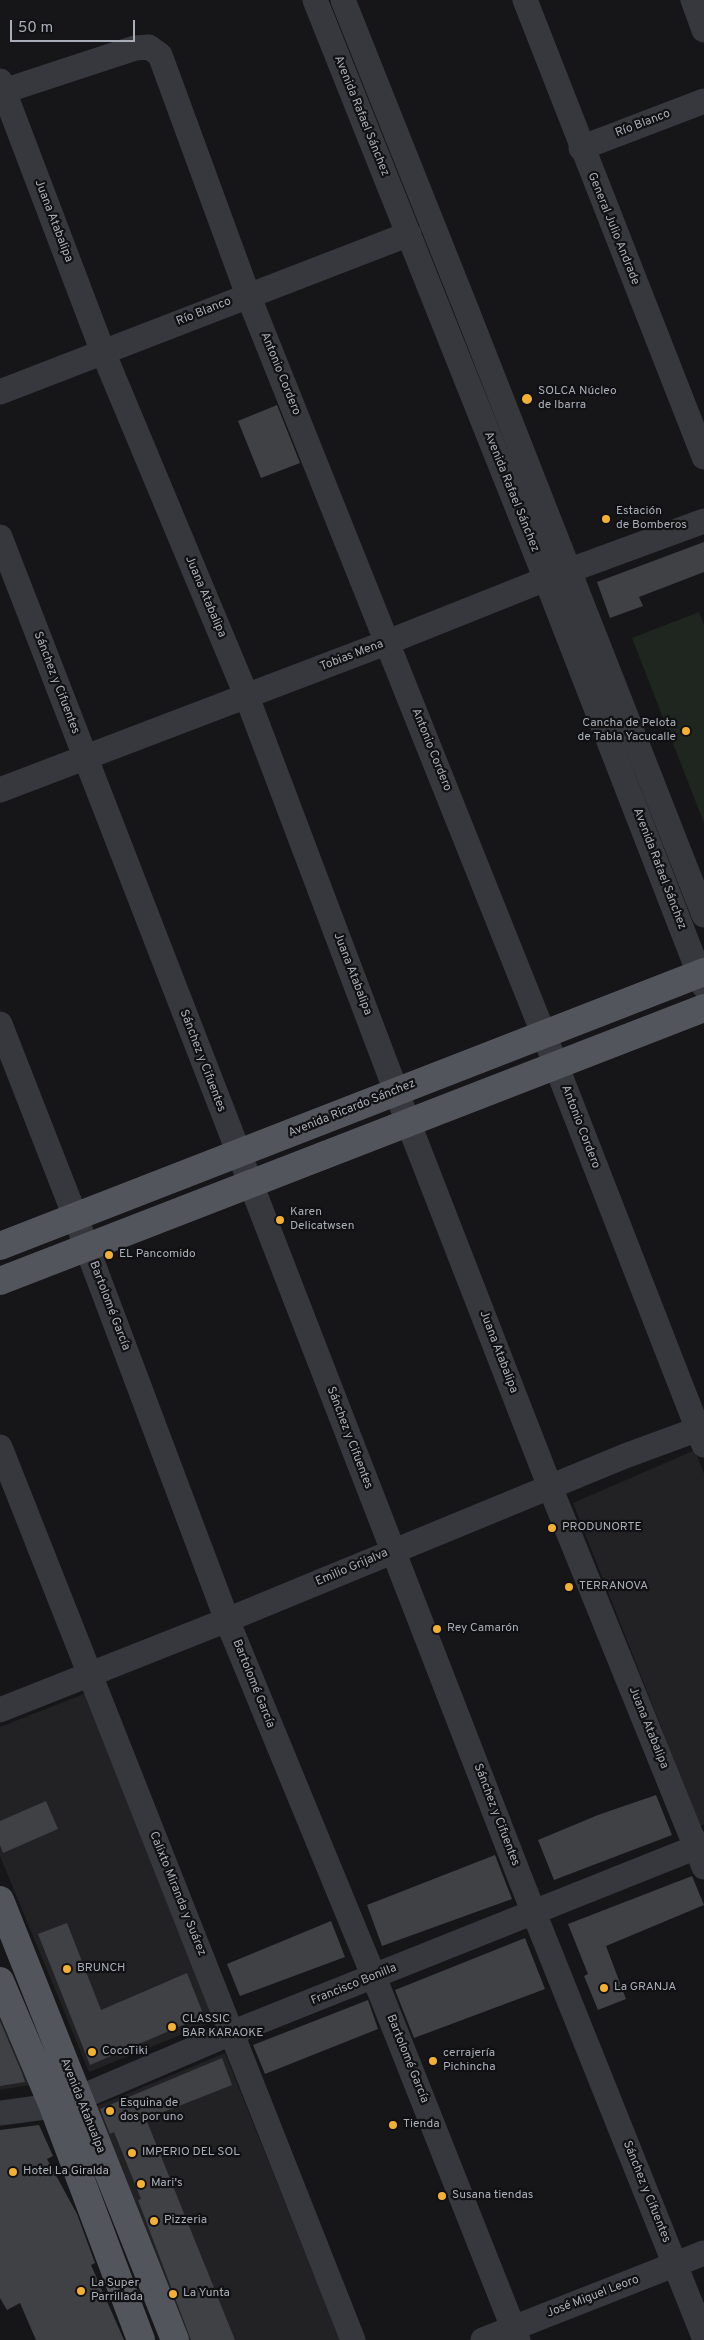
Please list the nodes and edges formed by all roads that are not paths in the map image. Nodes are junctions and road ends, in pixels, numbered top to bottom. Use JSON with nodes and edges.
{"nodes":[{"id":1,"x":315,"y":0,"type":"edge"},
{"id":2,"x":342,"y":0,"type":"edge"},
{"id":3,"x":525,"y":0,"type":"edge"},
{"id":4,"x":693,"y":0,"type":"edge"},
{"id":5,"x":704,"y":30,"type":"edge"},
{"id":6,"x":2,"y":86,"type":"edge"},
{"id":7,"x":704,"y":101,"type":"edge"},
{"id":8,"x":581,"y":148,"type":"junction"},
{"id":9,"x":409,"y":234,"type":"junction"},
{"id":10,"x":248,"y":295,"type":"junction"},
{"id":11,"x":467,"y":311,"type":"junction"},
{"id":12,"x":441,"y":319,"type":"junction"},
{"id":13,"x":103,"y":352,"type":"junction"},
{"id":14,"x":0,"y":392,"type":"edge"},
{"id":15,"x":704,"y":457,"type":"edge"},
{"id":16,"x":704,"y":521,"type":"edge"},
{"id":17,"x":0,"y":537,"type":"edge"},
{"id":18,"x":570,"y":572,"type":"junction"},
{"id":19,"x":546,"y":579,"type":"junction"},
{"id":20,"x":388,"y":642,"type":"junction"},
{"id":21,"x":247,"y":697,"type":"junction"},
{"id":22,"x":84,"y":757,"type":"junction"},
{"id":23,"x":0,"y":790,"type":"edge"},
{"id":24,"x":704,"y":916,"type":"edge"},
{"id":25,"x":702,"y":977,"type":"edge"},
{"id":26,"x":704,"y":1008,"type":"edge"},
{"id":27,"x":0,"y":1024,"type":"edge"},
{"id":28,"x":544,"y":1035,"type":"junction"},
{"id":29,"x":556,"y":1065,"type":"junction"},
{"id":30,"x":396,"y":1091,"type":"junction"},
{"id":31,"x":408,"y":1122,"type":"junction"},
{"id":32,"x":238,"y":1154,"type":"junction"},
{"id":33,"x":251,"y":1182,"type":"junction"},
{"id":34,"x":75,"y":1216,"type":"junction"},
{"id":35,"x":0,"y":1246,"type":"edge"},
{"id":36,"x":86,"y":1246,"type":"junction"},
{"id":37,"x":0,"y":1280,"type":"edge"},
{"id":38,"x":702,"y":1434,"type":"edge"},
{"id":39,"x":0,"y":1447,"type":"edge"},
{"id":40,"x":550,"y":1487,"type":"junction"},
{"id":41,"x":392,"y":1551,"type":"junction"},
{"id":42,"x":227,"y":1620,"type":"junction"},
{"id":43,"x":90,"y":1675,"type":"junction"},
{"id":44,"x":0,"y":1710,"type":"edge"},
{"id":45,"x":701,"y":1852,"type":"edge"},
{"id":46,"x":0,"y":1900,"type":"edge"},
{"id":47,"x":534,"y":1912,"type":"junction"},
{"id":48,"x":374,"y":1977,"type":"junction"},
{"id":49,"x":1,"y":1987,"type":"edge"},
{"id":50,"x":232,"y":2032,"type":"junction"},
{"id":51,"x":79,"y":2098,"type":"junction"},
{"id":52,"x":53,"y":2106,"type":"junction"},
{"id":53,"x":0,"y":2113,"type":"edge"},
{"id":54,"x":704,"y":2253,"type":"edge"},
{"id":55,"x":675,"y":2265,"type":"junction"},
{"id":56,"x":516,"y":2334,"type":"edge"},
{"id":57,"x":704,"y":2337,"type":"edge"},
{"id":58,"x":141,"y":2340,"type":"edge"},
{"id":59,"x":175,"y":2340,"type":"edge"},
{"id":60,"x":353,"y":2340,"type":"edge"},
{"id":61,"x":483,"y":2340,"type":"edge"}],
"edges":[{"from":1,"to":9,"type":"street","name":"Avenida Rafael Sánchez"},
{"from":2,"to":11,"type":"street","name":"Avenida Rafael Sánchez"},
{"from":3,"to":8,"type":"street","name":"General Julio Andrade"},
{"from":4,"to":5,"type":"street"},
{"from":6,"to":10,"type":"street","name":"Antonio Cordero"},
{"from":6,"to":13,"type":"street","name":"Juana Atabalipa"},
{"from":7,"to":8,"type":"street","name":"Río Blanco"},
{"from":8,"to":15,"type":"street","name":"General Julio Andrade"},
{"from":9,"to":10,"type":"street","name":"Río Blanco"},
{"from":9,"to":12,"type":"street","name":"Avenida Rafael Sánchez"},
{"from":10,"to":13,"type":"street","name":"Río Blanco"},
{"from":10,"to":20,"type":"street","name":"Antonio Cordero"},
{"from":11,"to":12,"type":"street"},
{"from":11,"to":18,"type":"street","name":"Avenida Rafael Sánchez"},
{"from":12,"to":19,"type":"street","name":"Avenida Rafael Sánchez"},
{"from":13,"to":14,"type":"street","name":"Río Blanco"},
{"from":13,"to":21,"type":"street","name":"Juana Atabalipa"},
{"from":16,"to":18,"type":"street","name":"Tobias Mena"},
{"from":17,"to":22,"type":"street","name":"Sánchez y Cifuentes"},
{"from":18,"to":19,"type":"street","name":"Tobias Mena"},
{"from":18,"to":24,"type":"street","name":"Avenida Rafael Sánchez"},
{"from":19,"to":20,"type":"street","name":"Tobias Mena"},
{"from":19,"to":25,"type":"street","name":"Avenida Rafael Sánchez"},
{"from":20,"to":21,"type":"street","name":"Tobias Mena"},
{"from":20,"to":28,"type":"street","name":"Antonio Cordero"},
{"from":21,"to":22,"type":"street","name":"Tobias Mena"},
{"from":21,"to":30,"type":"street","name":"Juana Atabalipa"},
{"from":22,"to":23,"type":"street","name":"Tobias Mena"},
{"from":22,"to":32,"type":"street","name":"Sánchez y Cifuentes"},
{"from":25,"to":28,"type":"main road","name":"Avenida Ricardo Sánchez"},
{"from":26,"to":29,"type":"main road"},
{"from":27,"to":34,"type":"street","name":"Bartolomé García"},
{"from":28,"to":29,"type":"street","name":"Antonio Cordero"},
{"from":28,"to":30,"type":"main road","name":"Avenida Ricardo Sánchez"},
{"from":29,"to":31,"type":"main road"},
{"from":29,"to":38,"type":"street","name":"Antonio Cordero"},
{"from":30,"to":31,"type":"street","name":"Juana Atabalipa"},
{"from":30,"to":32,"type":"main road","name":"Avenida Ricardo Sánchez"},
{"from":31,"to":33,"type":"main road"},
{"from":31,"to":40,"type":"street","name":"Juana Atabalipa"},
{"from":32,"to":33,"type":"street","name":"Sánchez y Cifuentes"},
{"from":32,"to":34,"type":"main road","name":"Avenida Ricardo Sánchez"},
{"from":33,"to":36,"type":"main road"},
{"from":33,"to":41,"type":"street","name":"Sánchez y Cifuentes"},
{"from":34,"to":35,"type":"main road","name":"Avenida Ricardo Sánchez"},
{"from":34,"to":36,"type":"street","name":"Bartolomé García"},
{"from":36,"to":37,"type":"main road"},
{"from":36,"to":42,"type":"street","name":"Bartolomé García"},
{"from":38,"to":40,"type":"street","name":"Emilio Grijalva"},
{"from":39,"to":43,"type":"street","name":"Calixto Miranda y Suárez"},
{"from":40,"to":41,"type":"street","name":"Emilio Grijalva"},
{"from":40,"to":45,"type":"street","name":"Juana Atabalipa"},
{"from":41,"to":42,"type":"street","name":"Emilio Grijalva"},
{"from":41,"to":47,"type":"street","name":"Sánchez y Cifuentes"},
{"from":42,"to":43,"type":"street","name":"Emilio Grijalva"},
{"from":42,"to":48,"type":"street","name":"Bartolomé García"},
{"from":43,"to":44,"type":"street","name":"Emilio Grijalva"},
{"from":43,"to":50,"type":"street","name":"Calixto Miranda y Suárez"},
{"from":45,"to":47,"type":"street","name":"Francisco Bonilla"},
{"from":46,"to":51,"type":"main road","name":"Avenida Atahualpa"},
{"from":47,"to":48,"type":"street","name":"Francisco Bonilla"},
{"from":47,"to":55,"type":"street","name":"Sánchez y Cifuentes"},
{"from":48,"to":50,"type":"street","name":"Francisco Bonilla"},
{"from":48,"to":56,"type":"street","name":"Bartolomé García"},
{"from":49,"to":52,"type":"main road"},
{"from":50,"to":51,"type":"street","name":"Francisco Bonilla"},
{"from":50,"to":60,"type":"street","name":"Calixto Miranda y Suárez"},
{"from":51,"to":52,"type":"street","name":"Francisco Bonilla"},
{"from":51,"to":59,"type":"main road","name":"Avenida Atahualpa"},
{"from":52,"to":53,"type":"street","name":"Francisco Bonilla"},
{"from":52,"to":58,"type":"main road"},
{"from":54,"to":55,"type":"street","name":"José Miguel Leoro"},
{"from":55,"to":56,"type":"street","name":"José Miguel Leoro"},
{"from":55,"to":57,"type":"street","name":"Sánchez y Cifuentes"},
{"from":56,"to":61,"type":"street","name":"José Miguel Leoro"}]}
